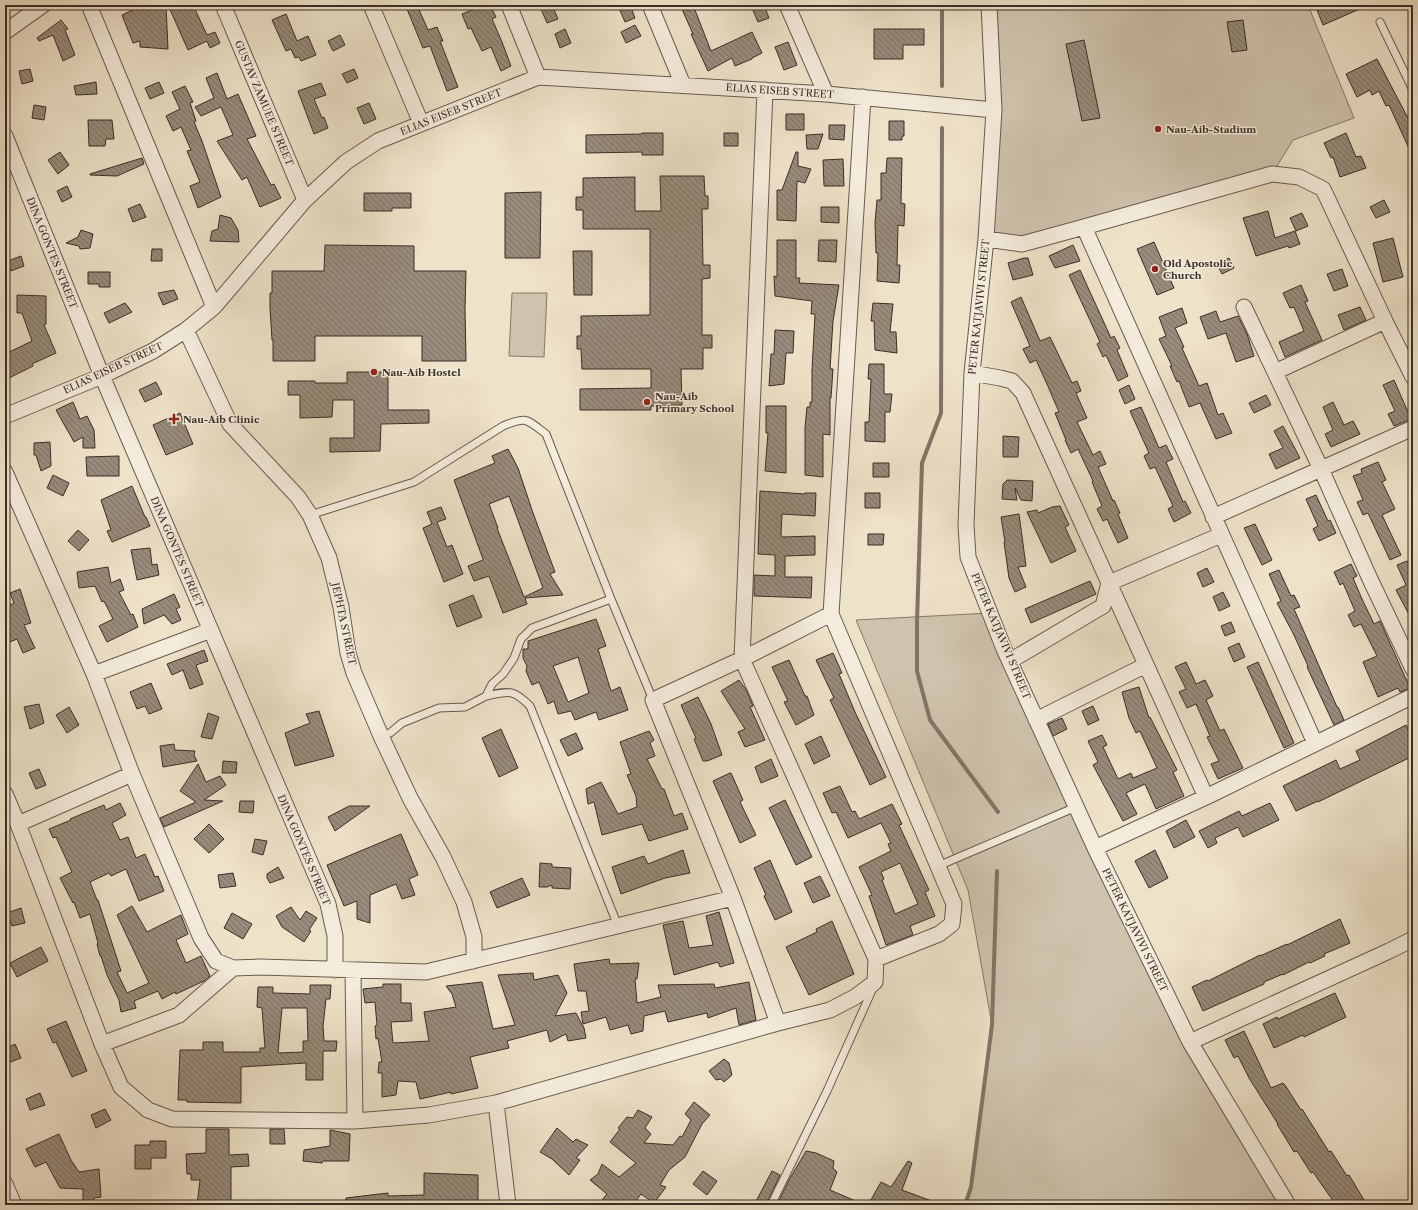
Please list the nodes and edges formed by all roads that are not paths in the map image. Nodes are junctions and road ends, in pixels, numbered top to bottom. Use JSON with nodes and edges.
{"nodes":[{"id":1,"x":43,"y":5,"type":"edge"},
{"id":2,"x":89,"y":5,"type":"edge"},
{"id":3,"x":223,"y":5,"type":"edge"},
{"id":4,"x":371,"y":5,"type":"edge"},
{"id":5,"x":509,"y":5,"type":"edge"},
{"id":6,"x":650,"y":5,"type":"edge"},
{"id":7,"x":787,"y":5,"type":"edge"},
{"id":8,"x":989,"y":5,"type":"edge"},
{"id":9,"x":1380,"y":22,"type":"dead end"},
{"id":10,"x":5,"y":32,"type":"edge"},
{"id":11,"x":538,"y":77,"type":"junction"},
{"id":12,"x":683,"y":85,"type":"junction"},
{"id":13,"x":765,"y":90,"type":"junction"},
{"id":14,"x":1413,"y":90,"type":"edge"},
{"id":15,"x":826,"y":94,"type":"junction"},
{"id":16,"x":863,"y":97,"type":"junction"},
{"id":17,"x":994,"y":110,"type":"junction"},
{"id":18,"x":420,"y":123,"type":"junction"},
{"id":19,"x":5,"y":136,"type":"edge"},
{"id":20,"x":304,"y":200,"type":"junction"},
{"id":21,"x":1084,"y":227,"type":"junction"},
{"id":22,"x":986,"y":239,"type":"junction"},
{"id":23,"x":1244,"y":306,"type":"dead end"},
{"id":24,"x":214,"y":307,"type":"junction"},
{"id":25,"x":1385,"y":321,"type":"junction"},
{"id":26,"x":186,"y":330,"type":"junction"},
{"id":27,"x":1275,"y":372,"type":"junction"},
{"id":28,"x":972,"y":373,"type":"junction"},
{"id":29,"x":102,"y":376,"type":"junction"},
{"id":30,"x":1413,"y":377,"type":"edge"},
{"id":31,"x":5,"y":416,"type":"edge"},
{"id":32,"x":1413,"y":428,"type":"edge"},
{"id":33,"x":1322,"y":469,"type":"junction"},
{"id":34,"x":5,"y":472,"type":"edge"},
{"id":35,"x":310,"y":515,"type":"junction"},
{"id":36,"x":1213,"y":517,"type":"junction"},
{"id":37,"x":1221,"y":535,"type":"junction"},
{"id":38,"x":1109,"y":583,"type":"junction"},
{"id":39,"x":610,"y":599,"type":"junction"},
{"id":40,"x":830,"y":614,"type":"junction"},
{"id":41,"x":210,"y":630,"type":"junction"},
{"id":42,"x":742,"y":659,"type":"junction"},
{"id":43,"x":1010,"y":661,"type":"junction"},
{"id":44,"x":1146,"y":665,"type":"junction"},
{"id":45,"x":1413,"y":669,"type":"edge"},
{"id":46,"x":94,"y":674,"type":"junction"},
{"id":47,"x":486,"y":696,"type":"junction"},
{"id":48,"x":1413,"y":696,"type":"edge"},
{"id":49,"x":653,"y":700,"type":"junction"},
{"id":50,"x":1036,"y":720,"type":"junction"},
{"id":51,"x":380,"y":736,"type":"junction"},
{"id":52,"x":1314,"y":743,"type":"junction"},
{"id":53,"x":132,"y":774,"type":"junction"},
{"id":54,"x":5,"y":794,"type":"edge"},
{"id":55,"x":1206,"y":796,"type":"junction"},
{"id":56,"x":1076,"y":807,"type":"junction"},
{"id":57,"x":18,"y":824,"type":"junction"},
{"id":58,"x":1095,"y":848,"type":"junction"},
{"id":59,"x":938,"y":866,"type":"junction"},
{"id":60,"x":733,"y":898,"type":"junction"},
{"id":61,"x":618,"y":926,"type":"junction"},
{"id":62,"x":1413,"y":939,"type":"edge"},
{"id":63,"x":876,"y":959,"type":"junction"},
{"id":64,"x":474,"y":961,"type":"junction"},
{"id":65,"x":233,"y":968,"type":"junction"},
{"id":66,"x":335,"y":970,"type":"junction"},
{"id":67,"x":353,"y":970,"type":"junction"},
{"id":68,"x":875,"y":982,"type":"junction"},
{"id":69,"x":778,"y":1023,"type":"junction"},
{"id":70,"x":1190,"y":1042,"type":"junction"},
{"id":71,"x":102,"y":1044,"type":"junction"},
{"id":72,"x":496,"y":1103,"type":"junction"},
{"id":73,"x":355,"y":1121,"type":"junction"},
{"id":74,"x":5,"y":1184,"type":"edge"},
{"id":75,"x":14,"y":1205,"type":"edge"},
{"id":76,"x":508,"y":1205,"type":"edge"},
{"id":77,"x":771,"y":1205,"type":"edge"},
{"id":78,"x":1288,"y":1205,"type":"edge"}],
"edges":[{"from":1,"to":10,"type":"street"},
{"from":2,"to":24,"type":"street"},
{"from":3,"to":20,"type":"street","name":"GUSTAV ZAMUEE STREET"},
{"from":4,"to":18,"type":"street"},
{"from":5,"to":11,"type":"street"},
{"from":6,"to":12,"type":"street"},
{"from":7,"to":15,"type":"street"},
{"from":8,"to":17,"type":"street","name":"PETER KATJAVIVI STREET"},
{"from":9,"to":14,"type":"lane"},
{"from":11,"to":12,"type":"street","name":"ELIAS EISEB STREET"},
{"from":11,"to":18,"type":"street","name":"ELIAS EISEB STREET"},
{"from":12,"to":13,"type":"street","name":"ELIAS EISEB STREET"},
{"from":13,"to":15,"type":"street","name":"ELIAS EISEB STREET"},
{"from":13,"to":42,"type":"street"},
{"from":15,"to":16,"type":"street","name":"ELIAS EISEB STREET"},
{"from":16,"to":17,"type":"street","name":"ELIAS EISEB STREET"},
{"from":16,"to":40,"type":"street"},
{"from":17,"to":22,"type":"street","name":"PETER KATJAVIVI STREET"},
{"from":18,"to":20,"type":"street","name":"ELIAS EISEB STREET"},
{"from":19,"to":29,"type":"street","name":"DINA GONTES STREET"},
{"from":20,"to":24,"type":"street","name":"ELIAS EISEB STREET"},
{"from":21,"to":22,"type":"street"},
{"from":21,"to":25,"type":"street"},
{"from":21,"to":36,"type":"street"},
{"from":22,"to":28,"type":"street","name":"PETER KATJAVIVI STREET"},
{"from":23,"to":27,"type":"street"},
{"from":24,"to":26,"type":"street","name":"ELIAS EISEB STREET"},
{"from":25,"to":27,"type":"street"},
{"from":25,"to":30,"type":"street"},
{"from":26,"to":29,"type":"street","name":"ELIAS EISEB STREET"},
{"from":26,"to":35,"type":"street","name":"JEPHTA STREET"},
{"from":27,"to":33,"type":"street"},
{"from":28,"to":38,"type":"street"},
{"from":28,"to":43,"type":"street","name":"PETER KATJAVIVI STREET"},
{"from":29,"to":31,"type":"street","name":"ELIAS EISEB STREET"},
{"from":29,"to":41,"type":"street","name":"DINA GONTES STREET"},
{"from":32,"to":33,"type":"street"},
{"from":33,"to":36,"type":"street"},
{"from":33,"to":45,"type":"street"},
{"from":34,"to":46,"type":"street"},
{"from":35,"to":39,"type":"lane"},
{"from":35,"to":51,"type":"street","name":"JEPHTA STREET"},
{"from":36,"to":37,"type":"street"},
{"from":37,"to":38,"type":"street"},
{"from":37,"to":52,"type":"street"},
{"from":38,"to":43,"type":"street"},
{"from":38,"to":44,"type":"street"},
{"from":39,"to":47,"type":"lane"},
{"from":39,"to":49,"type":"lane"},
{"from":40,"to":42,"type":"street"},
{"from":40,"to":59,"type":"street"},
{"from":41,"to":46,"type":"street"},
{"from":41,"to":66,"type":"street","name":"DINA GONTES STREET"},
{"from":42,"to":49,"type":"street"},
{"from":42,"to":63,"type":"street"},
{"from":43,"to":50,"type":"street","name":"PETER KATJAVIVI STREET"},
{"from":44,"to":50,"type":"street"},
{"from":44,"to":55,"type":"street"},
{"from":46,"to":53,"type":"street"},
{"from":47,"to":51,"type":"lane"},
{"from":47,"to":61,"type":"lane"},
{"from":48,"to":52,"type":"street"},
{"from":49,"to":60,"type":"street"},
{"from":50,"to":56,"type":"street","name":"PETER KATJAVIVI STREET"},
{"from":51,"to":64,"type":"street","name":"JEPHTA STREET"},
{"from":52,"to":55,"type":"street"},
{"from":53,"to":57,"type":"street"},
{"from":53,"to":65,"type":"street"},
{"from":54,"to":57,"type":"street"},
{"from":55,"to":58,"type":"street"},
{"from":56,"to":58,"type":"street","name":"PETER KATJAVIVI STREET"},
{"from":56,"to":59,"type":"lane"},
{"from":57,"to":71,"type":"street"},
{"from":58,"to":70,"type":"street","name":"PETER KATJAVIVI STREET"},
{"from":59,"to":63,"type":"street"},
{"from":60,"to":61,"type":"street"},
{"from":60,"to":69,"type":"street"},
{"from":61,"to":64,"type":"street"},
{"from":62,"to":70,"type":"street"},
{"from":63,"to":68,"type":"street"},
{"from":64,"to":67,"type":"street"},
{"from":65,"to":66,"type":"street"},
{"from":65,"to":71,"type":"street"},
{"from":66,"to":67,"type":"street"},
{"from":67,"to":73,"type":"street"},
{"from":68,"to":69,"type":"street"},
{"from":68,"to":77,"type":"lane"},
{"from":69,"to":72,"type":"street"},
{"from":70,"to":78,"type":"street","name":"PETER KATJAVIVI STREET"},
{"from":71,"to":73,"type":"street"},
{"from":72,"to":73,"type":"street"},
{"from":72,"to":76,"type":"street"},
{"from":74,"to":75,"type":"street"}]}
